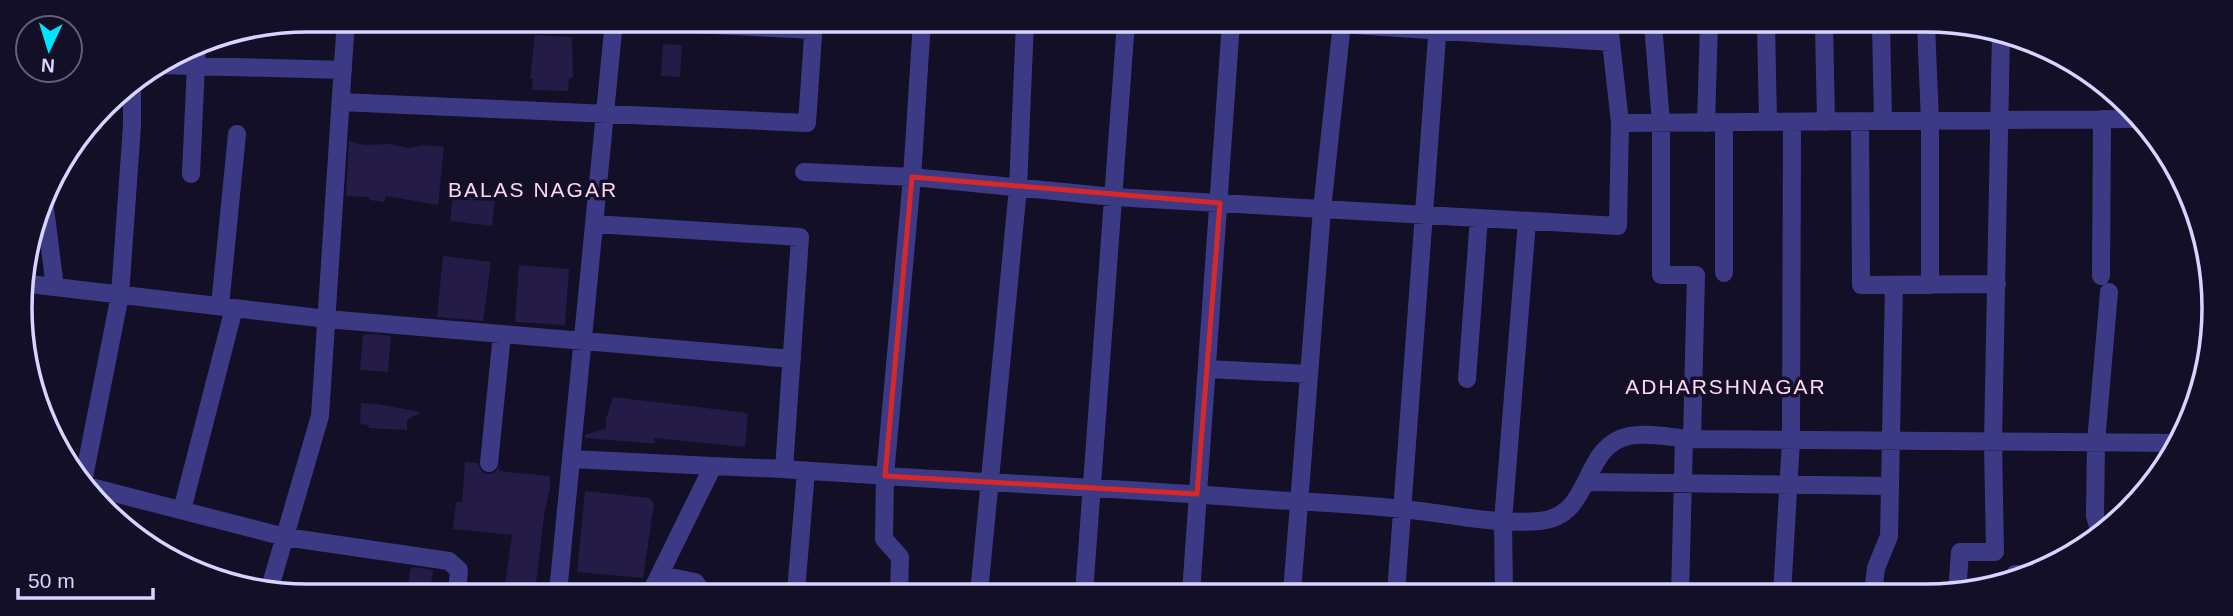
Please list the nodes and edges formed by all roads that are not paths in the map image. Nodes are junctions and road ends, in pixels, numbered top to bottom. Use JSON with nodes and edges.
{"nodes":[{"id":1,"x":345,"y":32,"type":"edge"},
{"id":2,"x":611,"y":32,"type":"edge"},
{"id":3,"x":814,"y":32,"type":"edge"},
{"id":4,"x":921,"y":32,"type":"edge"},
{"id":5,"x":1025,"y":32,"type":"edge"},
{"id":6,"x":1125,"y":32,"type":"edge"},
{"id":7,"x":1230,"y":32,"type":"edge"},
{"id":8,"x":1335,"y":32,"type":"edge"},
{"id":9,"x":1438,"y":32,"type":"edge"},
{"id":10,"x":1610,"y":32,"type":"edge"},
{"id":11,"x":1654,"y":32,"type":"edge"},
{"id":12,"x":1709,"y":32,"type":"edge"},
{"id":13,"x":1766,"y":32,"type":"edge"},
{"id":14,"x":1824,"y":32,"type":"edge"},
{"id":15,"x":1881,"y":32,"type":"edge"},
{"id":16,"x":1926,"y":32,"type":"edge"},
{"id":17,"x":2001,"y":42,"type":"edge"},
{"id":18,"x":196,"y":55,"type":"edge"},
{"id":19,"x":177,"y":65,"type":"edge"},
{"id":20,"x":196,"y":65,"type":"junction"},
{"id":21,"x":343,"y":70,"type":"junction"},
{"id":22,"x":132,"y":95,"type":"edge"},
{"id":23,"x":341,"y":102,"type":"junction"},
{"id":24,"x":605,"y":114,"type":"junction"},
{"id":25,"x":2102,"y":119,"type":"junction"},
{"id":26,"x":2127,"y":119,"type":"edge"},
{"id":27,"x":2001,"y":120,"type":"junction"},
{"id":28,"x":1860,"y":121,"type":"junction"},
{"id":29,"x":1883,"y":121,"type":"junction"},
{"id":30,"x":1930,"y":121,"type":"junction"},
{"id":31,"x":1715,"y":122,"type":"junction"},
{"id":32,"x":1768,"y":122,"type":"junction"},
{"id":33,"x":1792,"y":122,"type":"junction"},
{"id":34,"x":1826,"y":122,"type":"junction"},
{"id":35,"x":1620,"y":123,"type":"junction"},
{"id":36,"x":1661,"y":123,"type":"junction"},
{"id":37,"x":237,"y":134,"type":"dead end"},
{"id":38,"x":804,"y":173,"type":"dead end"},
{"id":39,"x":191,"y":174,"type":"dead end"},
{"id":40,"x":912,"y":177,"type":"junction"},
{"id":41,"x":1018,"y":188,"type":"junction"},
{"id":42,"x":1114,"y":197,"type":"junction"},
{"id":43,"x":1220,"y":203,"type":"junction"},
{"id":44,"x":1322,"y":209,"type":"junction"},
{"id":45,"x":1423,"y":215,"type":"junction"},
{"id":46,"x":46,"y":218,"type":"edge"},
{"id":47,"x":1479,"y":218,"type":"junction"},
{"id":48,"x":1527,"y":221,"type":"junction"},
{"id":49,"x":594,"y":224,"type":"junction"},
{"id":50,"x":1724,"y":273,"type":"dead end"},
{"id":51,"x":1997,"y":284,"type":"junction"},
{"id":52,"x":33,"y":285,"type":"edge"},
{"id":53,"x":1861,"y":285,"type":"junction"},
{"id":54,"x":1894,"y":285,"type":"junction"},
{"id":55,"x":1930,"y":285,"type":"junction"},
{"id":56,"x":55,"y":287,"type":"junction"},
{"id":57,"x":120,"y":295,"type":"junction"},
{"id":58,"x":227,"y":307,"type":"junction"},
{"id":59,"x":1894,"y":309,"type":"junction"},
{"id":60,"x":327,"y":319,"type":"junction"},
{"id":61,"x":502,"y":334,"type":"junction"},
{"id":62,"x":583,"y":341,"type":"junction"},
{"id":63,"x":792,"y":359,"type":"junction"},
{"id":64,"x":1207,"y":369,"type":"junction"},
{"id":65,"x":1309,"y":374,"type":"junction"},
{"id":66,"x":1467,"y":379,"type":"dead end"},
{"id":67,"x":1688,"y":439,"type":"junction"},
{"id":68,"x":1791,"y":440,"type":"junction"},
{"id":69,"x":1891,"y":440,"type":"junction"},
{"id":70,"x":1993,"y":441,"type":"junction"},
{"id":71,"x":2096,"y":442,"type":"junction"},
{"id":72,"x":2166,"y":443,"type":"edge"},
{"id":73,"x":571,"y":459,"type":"junction"},
{"id":74,"x":489,"y":463,"type":"dead end"},
{"id":75,"x":713,"y":466,"type":"junction"},
{"id":76,"x":784,"y":468,"type":"junction"},
{"id":77,"x":84,"y":470,"type":"edge"},
{"id":78,"x":806,"y":471,"type":"junction"},
{"id":79,"x":885,"y":476,"type":"junction"},
{"id":80,"x":1587,"y":482,"type":"junction"},
{"id":81,"x":990,"y":484,"type":"junction"},
{"id":82,"x":1683,"y":484,"type":"junction"},
{"id":83,"x":1788,"y":486,"type":"junction"},
{"id":84,"x":1890,"y":486,"type":"junction"},
{"id":85,"x":1093,"y":489,"type":"junction"},
{"id":86,"x":100,"y":490,"type":"edge"},
{"id":87,"x":1197,"y":494,"type":"junction"},
{"id":88,"x":1298,"y":502,"type":"junction"},
{"id":89,"x":1400,"y":509,"type":"junction"},
{"id":90,"x":182,"y":510,"type":"junction"},
{"id":91,"x":1503,"y":521,"type":"junction"},
{"id":92,"x":2097,"y":524,"type":"edge"},
{"id":93,"x":285,"y":537,"type":"junction"},
{"id":94,"x":660,"y":575,"type":"junction"},
{"id":95,"x":272,"y":582,"type":"edge"},
{"id":96,"x":1958,"y":582,"type":"edge"},
{"id":97,"x":458,"y":584,"type":"edge"},
{"id":98,"x":559,"y":584,"type":"edge"},
{"id":99,"x":655,"y":584,"type":"edge"},
{"id":100,"x":696,"y":584,"type":"edge"},
{"id":101,"x":797,"y":584,"type":"edge"},
{"id":102,"x":899,"y":584,"type":"edge"},
{"id":103,"x":980,"y":584,"type":"edge"},
{"id":104,"x":1085,"y":584,"type":"edge"},
{"id":105,"x":1192,"y":584,"type":"edge"},
{"id":106,"x":1293,"y":584,"type":"edge"},
{"id":107,"x":1396,"y":584,"type":"edge"},
{"id":108,"x":1504,"y":584,"type":"edge"},
{"id":109,"x":1680,"y":584,"type":"edge"},
{"id":110,"x":1783,"y":584,"type":"edge"},
{"id":111,"x":1874,"y":584,"type":"edge"}],
"edges":[{"from":1,"to":21,"type":"street"},
{"from":2,"to":24,"type":"street"},
{"from":3,"to":24,"type":"street"},
{"from":4,"to":40,"type":"street"},
{"from":5,"to":41,"type":"street"},
{"from":6,"to":42,"type":"street"},
{"from":7,"to":43,"type":"street"},
{"from":8,"to":44,"type":"street"},
{"from":9,"to":45,"type":"street"},
{"from":10,"to":35,"type":"street"},
{"from":11,"to":36,"type":"street"},
{"from":12,"to":31,"type":"street"},
{"from":13,"to":32,"type":"street"},
{"from":14,"to":34,"type":"street"},
{"from":15,"to":29,"type":"street"},
{"from":16,"to":30,"type":"street"},
{"from":17,"to":27,"type":"street"},
{"from":18,"to":20,"type":"street"},
{"from":19,"to":20,"type":"street"},
{"from":20,"to":21,"type":"street"},
{"from":20,"to":39,"type":"street"},
{"from":21,"to":23,"type":"street"},
{"from":22,"to":57,"type":"street"},
{"from":23,"to":24,"type":"street"},
{"from":23,"to":60,"type":"street"},
{"from":24,"to":49,"type":"street"},
{"from":25,"to":26,"type":"street"},
{"from":25,"to":27,"type":"street"},
{"from":25,"to":71,"type":"street"},
{"from":27,"to":30,"type":"street"},
{"from":27,"to":51,"type":"street"},
{"from":28,"to":29,"type":"street"},
{"from":28,"to":34,"type":"street"},
{"from":28,"to":53,"type":"street"},
{"from":29,"to":30,"type":"street"},
{"from":30,"to":55,"type":"street"},
{"from":31,"to":32,"type":"street"},
{"from":31,"to":36,"type":"street"},
{"from":31,"to":50,"type":"street"},
{"from":32,"to":33,"type":"street"},
{"from":33,"to":34,"type":"street"},
{"from":33,"to":68,"type":"street"},
{"from":35,"to":36,"type":"street"},
{"from":35,"to":48,"type":"street"},
{"from":36,"to":67,"type":"street"},
{"from":37,"to":58,"type":"street"},
{"from":38,"to":40,"type":"street"},
{"from":40,"to":41,"type":"street"},
{"from":40,"to":79,"type":"street"},
{"from":41,"to":42,"type":"street"},
{"from":41,"to":81,"type":"street"},
{"from":42,"to":43,"type":"street"},
{"from":42,"to":85,"type":"street"},
{"from":43,"to":44,"type":"street"},
{"from":43,"to":64,"type":"street"},
{"from":44,"to":45,"type":"street"},
{"from":44,"to":65,"type":"street"},
{"from":45,"to":47,"type":"street"},
{"from":45,"to":89,"type":"street"},
{"from":46,"to":56,"type":"street"},
{"from":47,"to":48,"type":"street"},
{"from":47,"to":66,"type":"street"},
{"from":48,"to":91,"type":"street"},
{"from":49,"to":62,"type":"street"},
{"from":49,"to":63,"type":"street"},
{"from":51,"to":55,"type":"street"},
{"from":51,"to":70,"type":"street"},
{"from":52,"to":56,"type":"street"},
{"from":53,"to":54,"type":"street"},
{"from":53,"to":59,"type":"street"},
{"from":54,"to":55,"type":"street"},
{"from":54,"to":59,"type":"street"},
{"from":56,"to":57,"type":"street"},
{"from":57,"to":58,"type":"street"},
{"from":57,"to":77,"type":"street"},
{"from":58,"to":60,"type":"street"},
{"from":58,"to":90,"type":"street"},
{"from":59,"to":69,"type":"street"},
{"from":60,"to":61,"type":"street"},
{"from":60,"to":93,"type":"street"},
{"from":61,"to":62,"type":"street"},
{"from":61,"to":74,"type":"street"},
{"from":62,"to":63,"type":"street"},
{"from":62,"to":73,"type":"street"},
{"from":63,"to":76,"type":"street"},
{"from":64,"to":65,"type":"street"},
{"from":64,"to":87,"type":"street"},
{"from":65,"to":88,"type":"street"},
{"from":67,"to":68,"type":"street"},
{"from":67,"to":80,"type":"street"},
{"from":67,"to":82,"type":"street"},
{"from":68,"to":69,"type":"street"},
{"from":68,"to":83,"type":"street"},
{"from":69,"to":70,"type":"street"},
{"from":69,"to":84,"type":"street"},
{"from":70,"to":71,"type":"street"},
{"from":70,"to":96,"type":"street"},
{"from":71,"to":72,"type":"street"},
{"from":71,"to":92,"type":"street"},
{"from":73,"to":75,"type":"street"},
{"from":73,"to":98,"type":"street"},
{"from":75,"to":76,"type":"street"},
{"from":75,"to":94,"type":"street"},
{"from":76,"to":78,"type":"street"},
{"from":78,"to":79,"type":"street"},
{"from":78,"to":101,"type":"street"},
{"from":79,"to":81,"type":"street"},
{"from":79,"to":102,"type":"street"},
{"from":80,"to":82,"type":"street"},
{"from":80,"to":91,"type":"street"},
{"from":81,"to":85,"type":"street"},
{"from":81,"to":103,"type":"street"},
{"from":82,"to":83,"type":"street"},
{"from":82,"to":109,"type":"street"},
{"from":83,"to":84,"type":"street"},
{"from":83,"to":110,"type":"street"},
{"from":84,"to":111,"type":"street"},
{"from":85,"to":87,"type":"street"},
{"from":85,"to":104,"type":"street"},
{"from":86,"to":90,"type":"street"},
{"from":87,"to":88,"type":"street"},
{"from":87,"to":105,"type":"street"},
{"from":88,"to":89,"type":"street"},
{"from":88,"to":106,"type":"street"},
{"from":89,"to":91,"type":"street"},
{"from":89,"to":107,"type":"street"},
{"from":90,"to":93,"type":"street"},
{"from":91,"to":108,"type":"street"},
{"from":93,"to":95,"type":"street"},
{"from":93,"to":97,"type":"street"},
{"from":94,"to":99,"type":"street"},
{"from":94,"to":100,"type":"street"}]}
